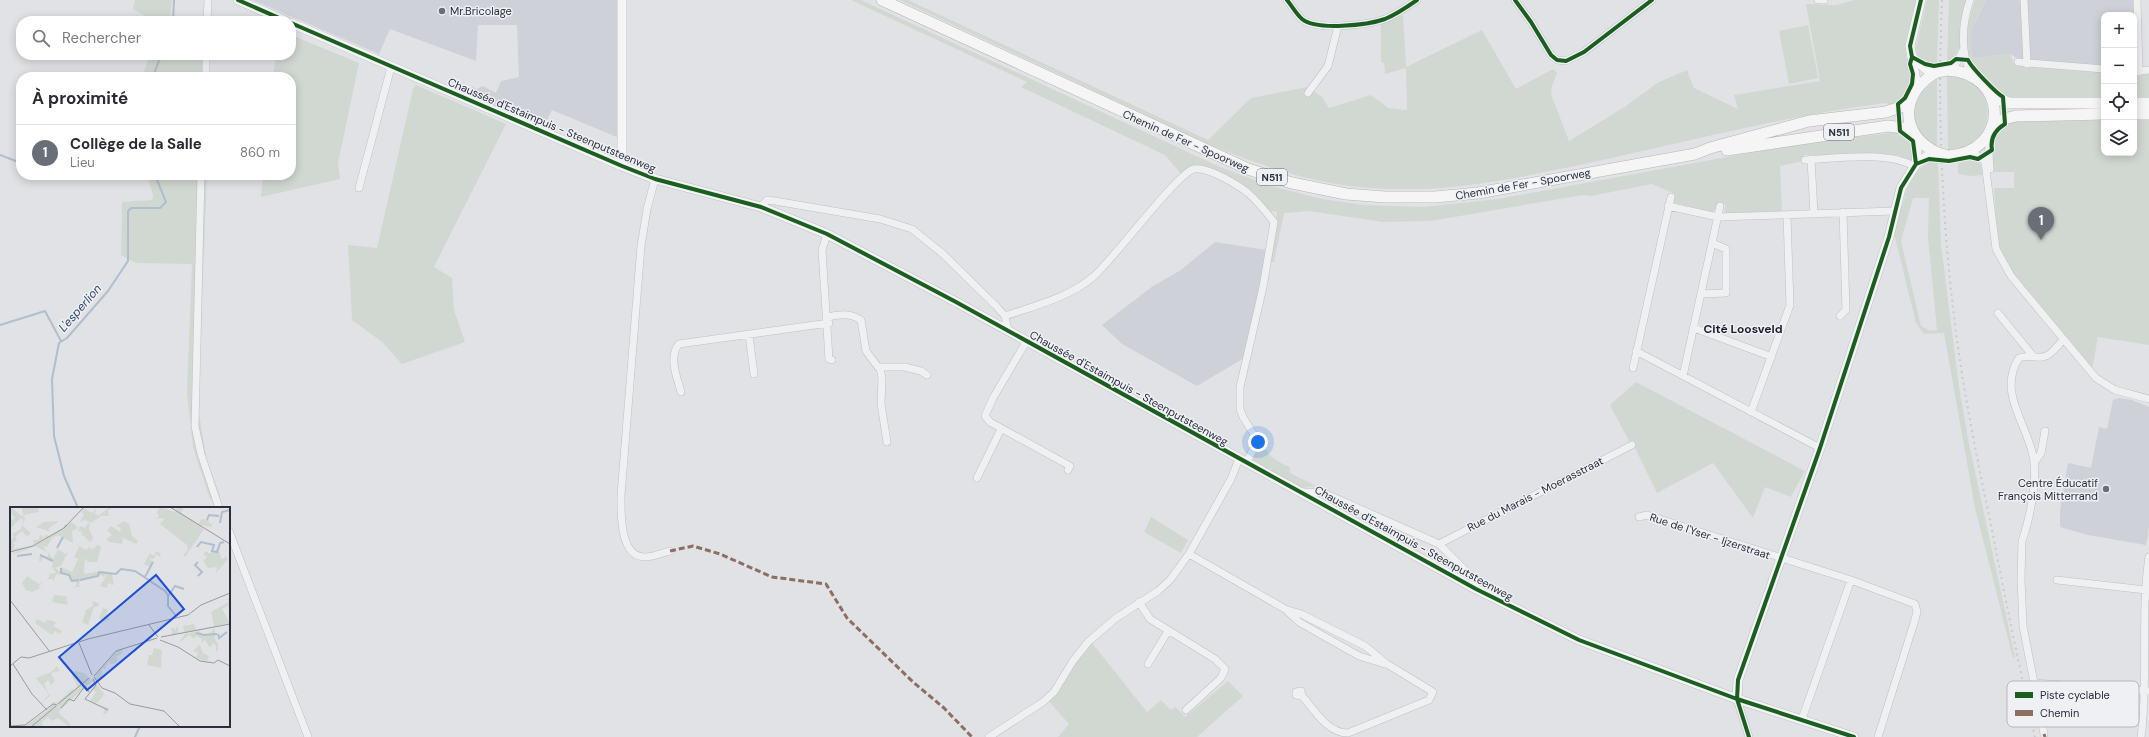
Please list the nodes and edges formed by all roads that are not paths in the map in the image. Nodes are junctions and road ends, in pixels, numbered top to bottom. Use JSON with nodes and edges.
{"nodes":[{"id":1,"x":208,"y":0,"type":"edge"},
{"id":2,"x":238,"y":0,"type":"edge"},
{"id":3,"x":622,"y":0,"type":"edge"},
{"id":4,"x":882,"y":0,"type":"edge"},
{"id":5,"x":1287,"y":0,"type":"edge"},
{"id":6,"x":1417,"y":0,"type":"edge"},
{"id":7,"x":1515,"y":0,"type":"edge"},
{"id":8,"x":1652,"y":0,"type":"edge"},
{"id":9,"x":1818,"y":0,"type":"edge"},
{"id":10,"x":1824,"y":0,"type":"edge"},
{"id":11,"x":1921,"y":0,"type":"edge"},
{"id":12,"x":1970,"y":0,"type":"edge"},
{"id":13,"x":2024,"y":0,"type":"edge"},
{"id":14,"x":2137,"y":0,"type":"edge"},
{"id":15,"x":207,"y":16,"type":"edge"},
{"id":16,"x":275,"y":16,"type":"edge"},
{"id":17,"x":296,"y":25,"type":"edge"},
{"id":18,"x":1338,"y":26,"type":"junction"},
{"id":19,"x":1963,"y":48,"type":"junction"},
{"id":20,"x":2136,"y":48,"type":"edge"},
{"id":21,"x":1912,"y":57,"type":"junction"},
{"id":22,"x":206,"y":60,"type":"edge"},
{"id":23,"x":2018,"y":62,"type":"dead end"},
{"id":24,"x":2027,"y":64,"type":"junction"},
{"id":25,"x":391,"y":67,"type":"junction"},
{"id":26,"x":2101,"y":69,"type":"edge"},
{"id":27,"x":2149,"y":70,"type":"edge"},
{"id":28,"x":1942,"y":71,"type":"junction"},
{"id":29,"x":206,"y":72,"type":"edge"},
{"id":30,"x":2137,"y":72,"type":"edge"},
{"id":31,"x":1971,"y":74,"type":"junction"},
{"id":32,"x":1917,"y":87,"type":"junction"},
{"id":33,"x":1308,"y":93,"type":"dead end"},
{"id":34,"x":1991,"y":96,"type":"junction"},
{"id":35,"x":2101,"y":103,"type":"edge"},
{"id":36,"x":2137,"y":103,"type":"edge"},
{"id":37,"x":2149,"y":103,"type":"edge"},
{"id":38,"x":1909,"y":104,"type":"junction"},
{"id":39,"x":2101,"y":114,"type":"edge"},
{"id":40,"x":2137,"y":114,"type":"edge"},
{"id":41,"x":2149,"y":114,"type":"edge"},
{"id":42,"x":1912,"y":129,"type":"junction"},
{"id":43,"x":1990,"y":131,"type":"junction"},
{"id":44,"x":1918,"y":139,"type":"junction"},
{"id":45,"x":1969,"y":152,"type":"junction"},
{"id":46,"x":1695,"y":154,"type":"junction"},
{"id":47,"x":1943,"y":154,"type":"junction"},
{"id":48,"x":1915,"y":165,"type":"junction"},
{"id":49,"x":622,"y":166,"type":"junction"},
{"id":50,"x":1988,"y":175,"type":"junction"},
{"id":51,"x":655,"y":179,"type":"junction"},
{"id":52,"x":201,"y":180,"type":"edge"},
{"id":53,"x":360,"y":188,"type":"dead end"},
{"id":54,"x":1671,"y":197,"type":"dead end"},
{"id":55,"x":1668,"y":206,"type":"junction"},
{"id":56,"x":1720,"y":206,"type":"dead end"},
{"id":57,"x":761,"y":207,"type":"junction"},
{"id":58,"x":1894,"y":211,"type":"junction"},
{"id":59,"x":1843,"y":212,"type":"junction"},
{"id":60,"x":1814,"y":214,"type":"junction"},
{"id":61,"x":1787,"y":216,"type":"junction"},
{"id":62,"x":1718,"y":217,"type":"junction"},
{"id":63,"x":827,"y":234,"type":"junction"},
{"id":64,"x":1712,"y":243,"type":"junction"},
{"id":65,"x":1701,"y":294,"type":"junction"},
{"id":66,"x":1998,"y":313,"type":"dead end"},
{"id":67,"x":1005,"y":316,"type":"junction"},
{"id":68,"x":1840,"y":316,"type":"dead end"},
{"id":69,"x":828,"y":320,"type":"junction"},
{"id":70,"x":1694,"y":328,"type":"junction"},
{"id":71,"x":1008,"y":331,"type":"junction"},
{"id":72,"x":749,"y":335,"type":"junction"},
{"id":73,"x":2063,"y":340,"type":"junction"},
{"id":74,"x":1026,"y":342,"type":"junction"},
{"id":75,"x":1636,"y":352,"type":"junction"},
{"id":76,"x":2033,"y":356,"type":"junction"},
{"id":77,"x":1772,"y":357,"type":"junction"},
{"id":78,"x":832,"y":360,"type":"dead end"},
{"id":79,"x":880,"y":368,"type":"junction"},
{"id":80,"x":1633,"y":368,"type":"dead end"},
{"id":81,"x":754,"y":374,"type":"dead end"},
{"id":82,"x":927,"y":374,"type":"dead end"},
{"id":83,"x":1683,"y":376,"type":"junction"},
{"id":84,"x":681,"y":392,"type":"dead end"},
{"id":85,"x":2149,"y":399,"type":"edge"},
{"id":86,"x":1751,"y":412,"type":"junction"},
{"id":87,"x":1001,"y":429,"type":"junction"},
{"id":88,"x":2045,"y":431,"type":"dead end"},
{"id":89,"x":887,"y":442,"type":"dead end"},
{"id":90,"x":1632,"y":445,"type":"dead end"},
{"id":91,"x":1820,"y":448,"type":"junction"},
{"id":92,"x":1243,"y":461,"type":"junction"},
{"id":93,"x":2034,"y":463,"type":"junction"},
{"id":94,"x":1068,"y":470,"type":"dead end"},
{"id":95,"x":977,"y":478,"type":"dead end"},
{"id":96,"x":1302,"y":492,"type":"junction"},
{"id":97,"x":219,"y":507,"type":"edge"},
{"id":98,"x":1639,"y":517,"type":"dead end"},
{"id":99,"x":230,"y":534,"type":"edge"},
{"id":100,"x":1439,"y":544,"type":"junction"},
{"id":101,"x":670,"y":552,"type":"dead end"},
{"id":102,"x":1189,"y":554,"type":"junction"},
{"id":103,"x":2149,"y":557,"type":"edge"},
{"id":104,"x":1780,"y":559,"type":"junction"},
{"id":105,"x":1850,"y":580,"type":"junction"},
{"id":106,"x":2057,"y":580,"type":"dead end"},
{"id":107,"x":1476,"y":589,"type":"junction"},
{"id":108,"x":2146,"y":590,"type":"junction"},
{"id":109,"x":1139,"y":602,"type":"junction"},
{"id":110,"x":1285,"y":609,"type":"junction"},
{"id":111,"x":1168,"y":631,"type":"junction"},
{"id":112,"x":1148,"y":664,"type":"dead end"},
{"id":113,"x":1387,"y":664,"type":"junction"},
{"id":114,"x":2034,"y":681,"type":"edge"},
{"id":115,"x":2148,"y":691,"type":"edge"},
{"id":116,"x":1302,"y":696,"type":"dead end"},
{"id":117,"x":1737,"y":698,"type":"junction"},
{"id":118,"x":1186,"y":710,"type":"dead end"},
{"id":119,"x":1802,"y":719,"type":"junction"},
{"id":120,"x":2043,"y":727,"type":"edge"},
{"id":121,"x":2044,"y":734,"type":"dead end"},
{"id":122,"x":308,"y":737,"type":"edge"},
{"id":123,"x":989,"y":737,"type":"edge"},
{"id":124,"x":1747,"y":737,"type":"edge"},
{"id":125,"x":1854,"y":737,"type":"edge"},
{"id":126,"x":1878,"y":737,"type":"edge"},
{"id":127,"x":2142,"y":737,"type":"edge"}],
"edges":[{"from":1,"to":15,"type":"street"},
{"from":2,"to":16,"type":"main road"},
{"from":3,"to":49,"type":"main road"},
{"from":4,"to":46,"type":"highway","name":"Chemin de Fer - Spoorweg","number":"N511"},
{"from":5,"to":18,"type":"street"},
{"from":6,"to":18,"type":"street"},
{"from":7,"to":8,"type":"street"},
{"from":9,"to":10,"type":"street"},
{"from":11,"to":21,"type":"main road"},
{"from":12,"to":19,"type":"street"},
{"from":13,"to":24,"type":"street"},
{"from":14,"to":20,"type":"street"},
{"from":17,"to":25,"type":"main road","name":"Chaussée d'Estaimpuis - Steenputsteenweg"},
{"from":18,"to":33,"type":"street"},
{"from":19,"to":28,"type":"street"},
{"from":19,"to":31,"type":"street"},
{"from":21,"to":28,"type":"main road"},
{"from":21,"to":32,"type":"main road"},
{"from":22,"to":29,"type":"street"},
{"from":23,"to":24,"type":"street"},
{"from":24,"to":26,"type":"street"},
{"from":25,"to":49,"type":"main road","name":"Chaussée d'Estaimpuis - Steenputsteenweg"},
{"from":25,"to":53,"type":"street"},
{"from":27,"to":30,"type":"street"},
{"from":28,"to":31,"type":"highway"},
{"from":28,"to":32,"type":"highway"},
{"from":31,"to":34,"type":"highway"},
{"from":32,"to":38,"type":"highway"},
{"from":34,"to":35,"type":"highway"},
{"from":34,"to":43,"type":"highway"},
{"from":36,"to":37,"type":"highway"},
{"from":38,"to":42,"type":"highway"},
{"from":38,"to":46,"type":"highway","name":"Chemin de Fer - Spoorweg","number":"N511"},
{"from":39,"to":43,"type":"highway"},
{"from":40,"to":41,"type":"highway"},
{"from":42,"to":44,"type":"highway"},
{"from":42,"to":46,"type":"highway","number":"N511"},
{"from":43,"to":45,"type":"highway"},
{"from":43,"to":50,"type":"street"},
{"from":44,"to":47,"type":"highway"},
{"from":44,"to":48,"type":"main road"},
{"from":45,"to":47,"type":"highway"},
{"from":45,"to":50,"type":"street"},
{"from":47,"to":48,"type":"main road"},
{"from":48,"to":58,"type":"main road"},
{"from":48,"to":60,"type":"street"},
{"from":49,"to":51,"type":"main road","name":"Chaussée d'Estaimpuis - Steenputsteenweg"},
{"from":50,"to":73,"type":"street"},
{"from":51,"to":57,"type":"main road","name":"Chaussée d'Estaimpuis - Steenputsteenweg"},
{"from":51,"to":101,"type":"street"},
{"from":52,"to":97,"type":"street"},
{"from":54,"to":55,"type":"street"},
{"from":55,"to":62,"type":"street"},
{"from":55,"to":75,"type":"street"},
{"from":56,"to":62,"type":"street"},
{"from":57,"to":63,"type":"main road","name":"Chaussée d'Estaimpuis - Steenputsteenweg"},
{"from":57,"to":67,"type":"street"},
{"from":58,"to":59,"type":"street"},
{"from":58,"to":91,"type":"main road"},
{"from":59,"to":60,"type":"street"},
{"from":59,"to":68,"type":"street"},
{"from":60,"to":61,"type":"street"},
{"from":61,"to":62,"type":"street"},
{"from":61,"to":77,"type":"street"},
{"from":62,"to":64,"type":"street"},
{"from":63,"to":69,"type":"street"},
{"from":63,"to":71,"type":"main road","name":"Chaussée d'Estaimpuis - Steenputsteenweg"},
{"from":64,"to":65,"type":"street"},
{"from":64,"to":65,"type":"street"},
{"from":65,"to":70,"type":"street"},
{"from":66,"to":76,"type":"street"},
{"from":67,"to":71,"type":"street"},
{"from":67,"to":92,"type":"street"},
{"from":69,"to":72,"type":"street"},
{"from":69,"to":78,"type":"street"},
{"from":69,"to":79,"type":"street"},
{"from":70,"to":77,"type":"street"},
{"from":70,"to":83,"type":"street"},
{"from":71,"to":74,"type":"main road","name":"Chaussée d'Estaimpuis - Steenputsteenweg"},
{"from":72,"to":81,"type":"street"},
{"from":72,"to":84,"type":"street"},
{"from":73,"to":76,"type":"street"},
{"from":73,"to":85,"type":"street"},
{"from":74,"to":87,"type":"street"},
{"from":74,"to":92,"type":"main road","name":"Chaussée d'Estaimpuis - Steenputsteenweg"},
{"from":75,"to":80,"type":"street"},
{"from":75,"to":83,"type":"street"},
{"from":76,"to":93,"type":"street"},
{"from":77,"to":86,"type":"street"},
{"from":79,"to":82,"type":"street"},
{"from":79,"to":89,"type":"street"},
{"from":83,"to":86,"type":"street"},
{"from":86,"to":91,"type":"street"},
{"from":87,"to":94,"type":"street"},
{"from":87,"to":95,"type":"street"},
{"from":88,"to":93,"type":"street"},
{"from":90,"to":100,"type":"street","name":"Rue du Marais - Moerasstraat"},
{"from":91,"to":104,"type":"main road"},
{"from":92,"to":96,"type":"main road","name":"Chaussée d'Estaimpuis - Steenputsteenweg"},
{"from":92,"to":102,"type":"street"},
{"from":93,"to":114,"type":"street"},
{"from":96,"to":100,"type":"street"},
{"from":96,"to":107,"type":"main road","name":"Chaussée d'Estaimpuis - Steenputsteenweg"},
{"from":98,"to":104,"type":"street","name":"Rue de l'Yser - Ijzerstraat"},
{"from":99,"to":122,"type":"street"},
{"from":100,"to":107,"type":"street"},
{"from":102,"to":109,"type":"street"},
{"from":102,"to":110,"type":"street"},
{"from":103,"to":108,"type":"street"},
{"from":104,"to":105,"type":"street","name":"Rue de l'Yser - Ijzerstraat"},
{"from":104,"to":117,"type":"main road"},
{"from":105,"to":119,"type":"street"},
{"from":105,"to":126,"type":"street","name":"Rue de l'Yser - Ijzerstraat"},
{"from":106,"to":108,"type":"street"},
{"from":107,"to":117,"type":"main road","name":"Chaussée d'Estaimpuis - Steenputsteenweg"},
{"from":108,"to":115,"type":"street"},
{"from":109,"to":111,"type":"street"},
{"from":109,"to":123,"type":"street"},
{"from":110,"to":113,"type":"street"},
{"from":110,"to":113,"type":"street"},
{"from":111,"to":112,"type":"street"},
{"from":111,"to":118,"type":"street"},
{"from":113,"to":116,"type":"street"},
{"from":115,"to":127,"type":"street"},
{"from":117,"to":119,"type":"main road","name":"Chaussée d'Estaimpuis - Steenputsteenweg"},
{"from":117,"to":124,"type":"street"},
{"from":119,"to":125,"type":"main road","name":"Chaussée d'Estaimpuis - Steenputsteenweg"},
{"from":120,"to":121,"type":"street"}]}
